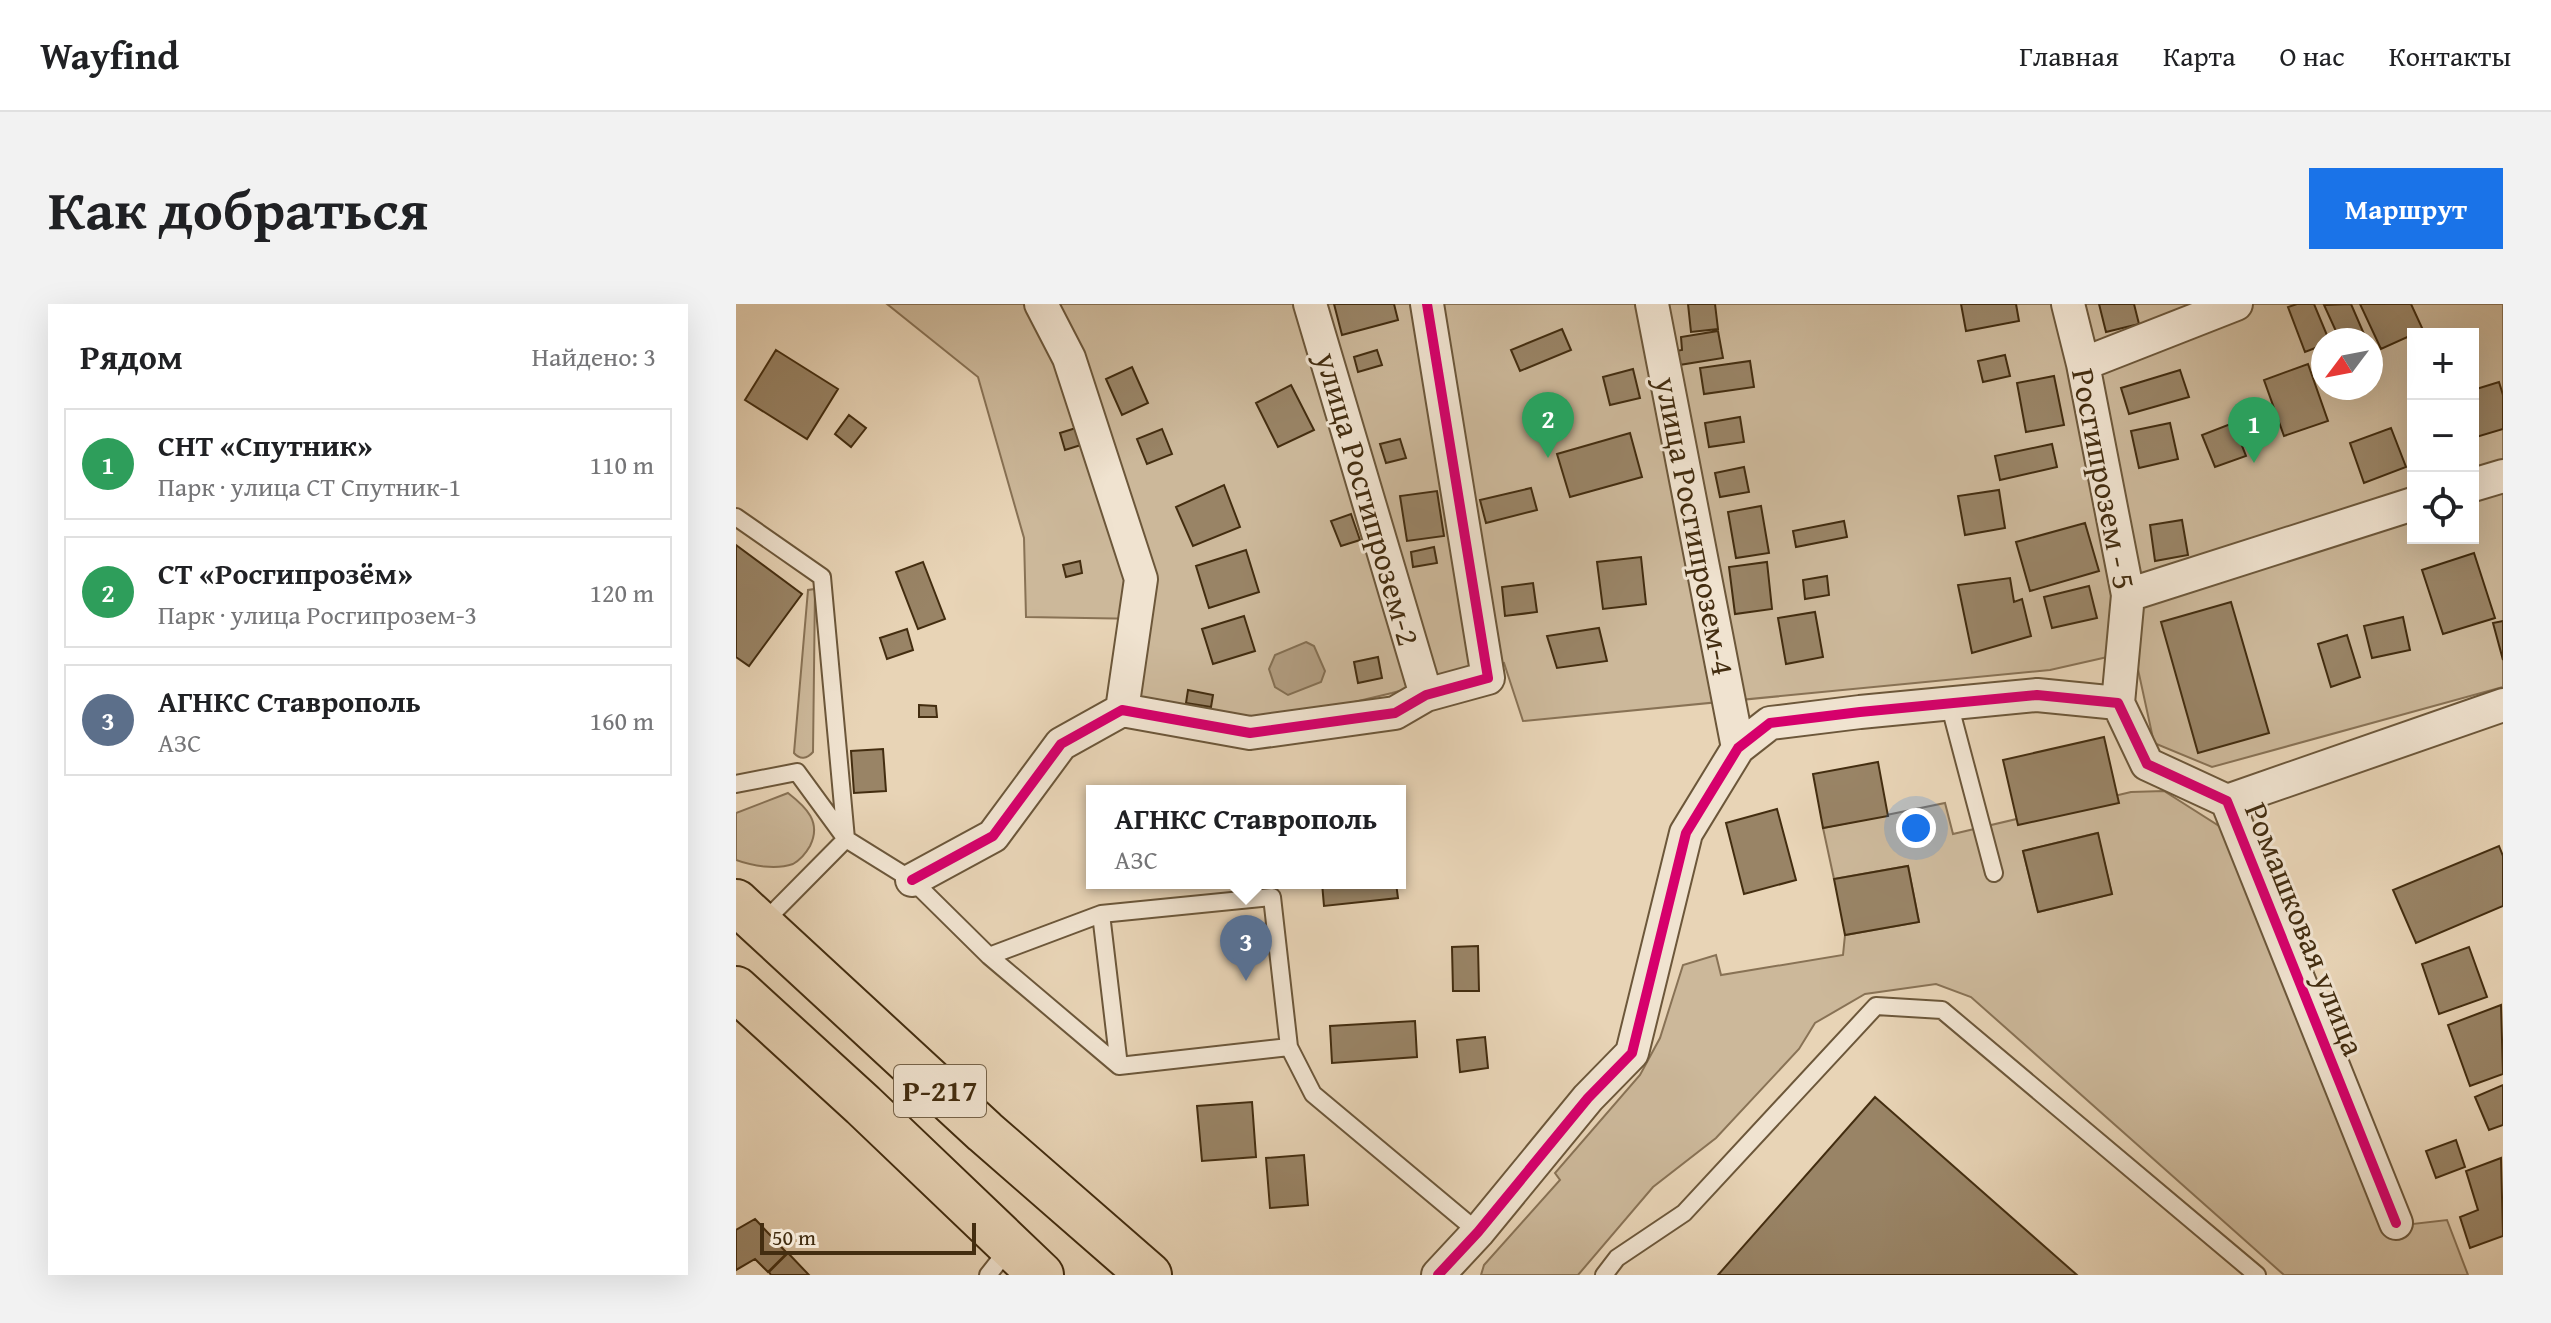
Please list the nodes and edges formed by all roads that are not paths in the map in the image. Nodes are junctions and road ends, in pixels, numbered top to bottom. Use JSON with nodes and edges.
{"nodes":[{"id":1,"x":1041,"y":304,"type":"edge"},
{"id":2,"x":1310,"y":304,"type":"edge"},
{"id":3,"x":1427,"y":304,"type":"edge"},
{"id":4,"x":1652,"y":304,"type":"edge"},
{"id":5,"x":2068,"y":304,"type":"edge"},
{"id":6,"x":2236,"y":304,"type":"edge"},
{"id":7,"x":2083,"y":364,"type":"junction"},
{"id":8,"x":2503,"y":476,"type":"edge"},
{"id":9,"x":2479,"y":483,"type":"edge"},
{"id":10,"x":2407,"y":506,"type":"edge"},
{"id":11,"x":736,"y":517,"type":"edge"},
{"id":12,"x":2128,"y":595,"type":"junction"},
{"id":13,"x":1426,"y":695,"type":"junction"},
{"id":14,"x":1949,"y":703,"type":"junction"},
{"id":15,"x":2118,"y":703,"type":"junction"},
{"id":16,"x":2500,"y":708,"type":"edge"},
{"id":17,"x":1122,"y":710,"type":"junction"},
{"id":18,"x":1738,"y":748,"type":"junction"},
{"id":19,"x":736,"y":784,"type":"edge"},
{"id":20,"x":2227,"y":801,"type":"junction"},
{"id":21,"x":846,"y":839,"type":"junction"},
{"id":22,"x":1994,"y":873,"type":"dead end"},
{"id":23,"x":912,"y":880,"type":"junction"},
{"id":24,"x":748,"y":914,"type":"edge"},
{"id":25,"x":1101,"y":914,"type":"junction"},
{"id":26,"x":989,"y":956,"type":"junction"},
{"id":27,"x":736,"y":989,"type":"edge"},
{"id":28,"x":1289,"y":1047,"type":"junction"},
{"id":29,"x":1119,"y":1066,"type":"junction"},
{"id":30,"x":2396,"y":1223,"type":"dead end"},
{"id":31,"x":1478,"y":1232,"type":"junction"},
{"id":32,"x":1013,"y":1265,"type":"edge"},
{"id":33,"x":1149,"y":1275,"type":"edge"},
{"id":34,"x":1438,"y":1275,"type":"edge"},
{"id":35,"x":1604,"y":1275,"type":"edge"},
{"id":36,"x":2257,"y":1275,"type":"edge"}],
"edges":[{"from":1,"to":17,"type":"street"},
{"from":2,"to":13,"type":"street","name":"улица Росгипрозем-2"},
{"from":3,"to":13,"type":"street"},
{"from":4,"to":18,"type":"street","name":"улица Росгипрозем-4"},
{"from":5,"to":7,"type":"street","name":"Росгипрозем - 5"},
{"from":6,"to":7,"type":"street"},
{"from":7,"to":12,"type":"street","name":"Росгипрозем - 5"},
{"from":8,"to":9,"type":"street"},
{"from":10,"to":12,"type":"street"},
{"from":11,"to":21,"type":"lane"},
{"from":12,"to":15,"type":"street","name":"Росгипрозем - 5"},
{"from":13,"to":17,"type":"street"},
{"from":14,"to":15,"type":"street"},
{"from":14,"to":18,"type":"street"},
{"from":14,"to":22,"type":"lane"},
{"from":15,"to":20,"type":"street","name":"Ромашковая улица"},
{"from":16,"to":20,"type":"street"},
{"from":17,"to":23,"type":"street"},
{"from":18,"to":31,"type":"street"},
{"from":19,"to":21,"type":"lane"},
{"from":20,"to":30,"type":"street","name":"Ромашковая улица"},
{"from":21,"to":23,"type":"lane"},
{"from":21,"to":24,"type":"lane"},
{"from":23,"to":26,"type":"lane"},
{"from":24,"to":33,"type":"main road","number":"Р-217"},
{"from":25,"to":26,"type":"lane"},
{"from":25,"to":28,"type":"lane"},
{"from":25,"to":29,"type":"lane"},
{"from":26,"to":29,"type":"lane"},
{"from":27,"to":32,"type":"main road","number":"Р-217"},
{"from":28,"to":29,"type":"lane"},
{"from":28,"to":31,"type":"lane"},
{"from":31,"to":34,"type":"street"},
{"from":35,"to":36,"type":"lane"}]}
